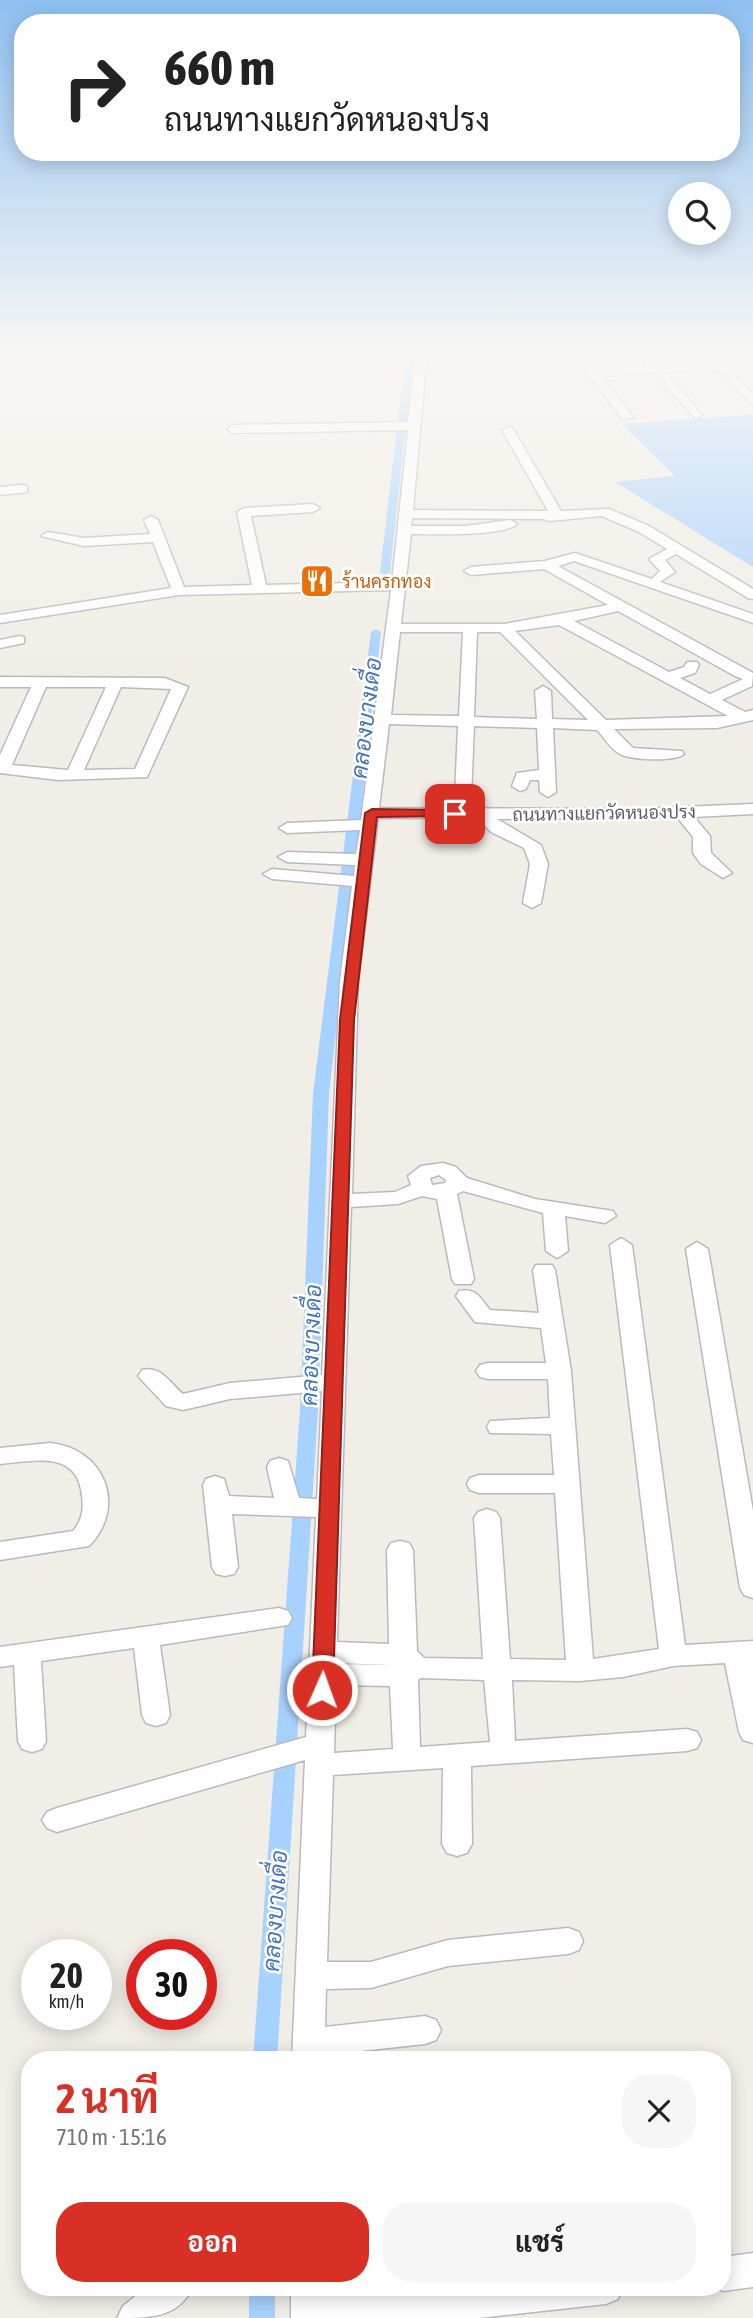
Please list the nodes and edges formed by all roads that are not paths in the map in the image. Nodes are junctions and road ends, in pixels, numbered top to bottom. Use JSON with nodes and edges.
{"nodes":[{"id":1,"x":406,"y":460,"type":"edge"},
{"id":2,"x":525,"y":460,"type":"edge"},
{"id":3,"x":22,"y":489,"type":"dead end"},
{"id":4,"x":0,"y":491,"type":"edge"},
{"id":5,"x":313,"y":508,"type":"dead end"},
{"id":6,"x":407,"y":514,"type":"junction"},
{"id":7,"x":557,"y":515,"type":"junction"},
{"id":8,"x":151,"y":520,"type":"dead end"},
{"id":9,"x":404,"y":530,"type":"junction"},
{"id":10,"x":48,"y":536,"type":"dead end"},
{"id":11,"x":158,"y":538,"type":"junction"},
{"id":12,"x":675,"y":550,"type":"junction"},
{"id":13,"x":546,"y":565,"type":"junction"},
{"id":14,"x":471,"y":572,"type":"dead end"},
{"id":15,"x":659,"y":578,"type":"dead end"},
{"id":16,"x":399,"y":586,"type":"junction"},
{"id":17,"x":260,"y":589,"type":"junction"},
{"id":18,"x":179,"y":591,"type":"junction"},
{"id":19,"x":753,"y":595,"type":"edge"},
{"id":20,"x":639,"y":598,"type":"dead end"},
{"id":21,"x":615,"y":606,"type":"junction"},
{"id":22,"x":0,"y":620,"type":"edge"},
{"id":23,"x":561,"y":620,"type":"junction"},
{"id":24,"x":750,"y":621,"type":"edge"},
{"id":25,"x":392,"y":628,"type":"junction"},
{"id":26,"x":470,"y":628,"type":"junction"},
{"id":27,"x":504,"y":628,"type":"junction"},
{"id":28,"x":19,"y":640,"type":"dead end"},
{"id":29,"x":0,"y":644,"type":"edge"},
{"id":30,"x":692,"y":665,"type":"dead end"},
{"id":31,"x":668,"y":677,"type":"junction"},
{"id":32,"x":750,"y":680,"type":"edge"},
{"id":33,"x":0,"y":682,"type":"edge"},
{"id":34,"x":41,"y":682,"type":"junction"},
{"id":35,"x":115,"y":683,"type":"junction"},
{"id":36,"x":543,"y":691,"type":"dead end"},
{"id":37,"x":709,"y":699,"type":"junction"},
{"id":38,"x":748,"y":716,"type":"edge"},
{"id":39,"x":381,"y":719,"type":"junction"},
{"id":40,"x":467,"y":721,"type":"junction"},
{"id":41,"x":545,"y":723,"type":"junction"},
{"id":42,"x":603,"y":725,"type":"junction"},
{"id":43,"x":676,"y":754,"type":"dead end"},
{"id":44,"x":1,"y":768,"type":"edge"},
{"id":45,"x":547,"y":774,"type":"junction"},
{"id":46,"x":74,"y":775,"type":"junction"},
{"id":47,"x":520,"y":786,"type":"dead end"},
{"id":48,"x":548,"y":792,"type":"dead end"},
{"id":49,"x":463,"y":797,"type":"dead end"},
{"id":50,"x":753,"y":809,"type":"edge"},
{"id":51,"x":682,"y":813,"type":"junction"},
{"id":52,"x":488,"y":814,"type":"junction"},
{"id":53,"x":288,"y":828,"type":"dead end"},
{"id":54,"x":362,"y":829,"type":"junction"},
{"id":55,"x":313,"y":838,"type":"dead end"},
{"id":56,"x":287,"y":857,"type":"dead end"},
{"id":57,"x":354,"y":870,"type":"junction"},
{"id":58,"x":723,"y":873,"type":"dead end"},
{"id":59,"x":272,"y":874,"type":"dead end"},
{"id":60,"x":532,"y":903,"type":"dead end"},
{"id":61,"x":452,"y":1187,"type":"junction"},
{"id":62,"x":340,"y":1201,"type":"junction"},
{"id":63,"x":553,"y":1209,"type":"junction"},
{"id":64,"x":605,"y":1216,"type":"dead end"},
{"id":65,"x":621,"y":1245,"type":"dead end"},
{"id":66,"x":697,"y":1249,"type":"dead end"},
{"id":67,"x":552,"y":1321,"type":"junction"},
{"id":68,"x":488,"y":1371,"type":"dead end"},
{"id":69,"x":559,"y":1371,"type":"junction"},
{"id":70,"x":150,"y":1376,"type":"dead end"},
{"id":71,"x":319,"y":1383,"type":"junction"},
{"id":72,"x":564,"y":1426,"type":"junction"},
{"id":73,"x":499,"y":1427,"type":"dead end"},
{"id":74,"x":0,"y":1457,"type":"edge"},
{"id":75,"x":279,"y":1467,"type":"dead end"},
{"id":76,"x":479,"y":1484,"type":"dead end"},
{"id":77,"x":568,"y":1484,"type":"junction"},
{"id":78,"x":309,"y":1508,"type":"junction"},
{"id":79,"x":488,"y":1518,"type":"dead end"},
{"id":80,"x":400,"y":1550,"type":"dead end"},
{"id":81,"x":0,"y":1551,"type":"edge"},
{"id":82,"x":225,"y":1567,"type":"dead end"},
{"id":83,"x":753,"y":1588,"type":"edge"},
{"id":84,"x":279,"y":1618,"type":"dead end"},
{"id":85,"x":146,"y":1637,"type":"junction"},
{"id":86,"x":744,"y":1652,"type":"edge"},
{"id":87,"x":27,"y":1654,"type":"junction"},
{"id":88,"x":673,"y":1656,"type":"junction"},
{"id":89,"x":0,"y":1657,"type":"edge"},
{"id":90,"x":323,"y":1663,"type":"junction"},
{"id":91,"x":408,"y":1666,"type":"junction"},
{"id":92,"x":496,"y":1669,"type":"junction"},
{"id":93,"x":580,"y":1671,"type":"junction"},
{"id":94,"x":156,"y":1715,"type":"dead end"},
{"id":95,"x":752,"y":1726,"type":"edge"},
{"id":96,"x":502,"y":1739,"type":"dead end"},
{"id":97,"x":687,"y":1740,"type":"dead end"},
{"id":98,"x":32,"y":1741,"type":"dead end"},
{"id":99,"x":406,"y":1746,"type":"dead end"},
{"id":100,"x":308,"y":1753,"type":"junction"},
{"id":101,"x":457,"y":1756,"type":"junction"},
{"id":102,"x":57,"y":1820,"type":"dead end"},
{"id":103,"x":457,"y":1844,"type":"dead end"},
{"id":104,"x":568,"y":1941,"type":"dead end"},
{"id":105,"x":312,"y":1976,"type":"junction"},
{"id":106,"x":425,"y":2030,"type":"dead end"},
{"id":107,"x":309,"y":2051,"type":"edge"},
{"id":108,"x":753,"y":2270,"type":"edge"},
{"id":109,"x":731,"y":2273,"type":"edge"},
{"id":110,"x":164,"y":2296,"type":"edge"},
{"id":111,"x":524,"y":2296,"type":"edge"},
{"id":112,"x":309,"y":2305,"type":"edge"},
{"id":113,"x":135,"y":2318,"type":"edge"}],
"edges":[{"from":1,"to":6,"type":"street"},
{"from":2,"to":7,"type":"street"},
{"from":3,"to":4,"type":"street"},
{"from":5,"to":17,"type":"street"},
{"from":6,"to":7,"type":"street"},
{"from":6,"to":9,"type":"street"},
{"from":7,"to":9,"type":"street"},
{"from":7,"to":12,"type":"street"},
{"from":8,"to":11,"type":"street"},
{"from":9,"to":16,"type":"street"},
{"from":10,"to":11,"type":"street"},
{"from":11,"to":18,"type":"street"},
{"from":12,"to":15,"type":"street"},
{"from":12,"to":19,"type":"street"},
{"from":13,"to":14,"type":"street"},
{"from":13,"to":21,"type":"street"},
{"from":13,"to":24,"type":"street"},
{"from":16,"to":17,"type":"street"},
{"from":16,"to":25,"type":"street"},
{"from":17,"to":18,"type":"street"},
{"from":18,"to":22,"type":"street"},
{"from":20,"to":21,"type":"street"},
{"from":21,"to":23,"type":"street"},
{"from":21,"to":32,"type":"street"},
{"from":23,"to":27,"type":"street"},
{"from":23,"to":31,"type":"street"},
{"from":25,"to":26,"type":"street"},
{"from":25,"to":39,"type":"street"},
{"from":26,"to":27,"type":"street"},
{"from":26,"to":40,"type":"street"},
{"from":27,"to":42,"type":"street"},
{"from":28,"to":29,"type":"street"},
{"from":30,"to":31,"type":"street"},
{"from":31,"to":37,"type":"street"},
{"from":32,"to":37,"type":"street"},
{"from":33,"to":34,"type":"street"},
{"from":34,"to":35,"type":"street"},
{"from":34,"to":44,"type":"street"},
{"from":35,"to":46,"type":"street"},
{"from":35,"to":46,"type":"street"},
{"from":36,"to":41,"type":"street"},
{"from":37,"to":38,"type":"street"},
{"from":38,"to":42,"type":"street"},
{"from":39,"to":40,"type":"street"},
{"from":39,"to":54,"type":"street"},
{"from":40,"to":41,"type":"street"},
{"from":40,"to":49,"type":"street"},
{"from":41,"to":42,"type":"street"},
{"from":41,"to":45,"type":"street"},
{"from":42,"to":43,"type":"street"},
{"from":44,"to":46,"type":"street"},
{"from":45,"to":47,"type":"street"},
{"from":45,"to":48,"type":"street"},
{"from":50,"to":51,"type":"street","name":"ถนนทางแยกวัดหนองปรง"},
{"from":51,"to":52,"type":"street","name":"ถนนทางแยกวัดหนองปรง"},
{"from":51,"to":58,"type":"street"},
{"from":52,"to":54,"type":"street","name":"ถนนทางแยกวัดหนองปรง"},
{"from":52,"to":60,"type":"street"},
{"from":53,"to":54,"type":"street"},
{"from":54,"to":55,"type":"street"},
{"from":54,"to":57,"type":"street"},
{"from":56,"to":57,"type":"street"},
{"from":57,"to":59,"type":"street"},
{"from":57,"to":62,"type":"street"},
{"from":61,"to":62,"type":"street"},
{"from":61,"to":63,"type":"street"},
{"from":61,"to":67,"type":"street"},
{"from":62,"to":71,"type":"street"},
{"from":63,"to":64,"type":"street"},
{"from":63,"to":67,"type":"street"},
{"from":65,"to":88,"type":"street"},
{"from":66,"to":83,"type":"street"},
{"from":67,"to":69,"type":"street"},
{"from":68,"to":69,"type":"street"},
{"from":69,"to":72,"type":"street"},
{"from":70,"to":71,"type":"street"},
{"from":71,"to":78,"type":"street"},
{"from":72,"to":73,"type":"street"},
{"from":72,"to":77,"type":"street"},
{"from":74,"to":81,"type":"street"},
{"from":75,"to":78,"type":"street"},
{"from":76,"to":77,"type":"street"},
{"from":77,"to":93,"type":"street"},
{"from":78,"to":82,"type":"street"},
{"from":78,"to":90,"type":"street"},
{"from":79,"to":92,"type":"street"},
{"from":80,"to":91,"type":"street"},
{"from":84,"to":85,"type":"street"},
{"from":85,"to":87,"type":"street"},
{"from":85,"to":94,"type":"street"},
{"from":86,"to":88,"type":"street"},
{"from":86,"to":95,"type":"street"},
{"from":87,"to":89,"type":"street"},
{"from":87,"to":98,"type":"street"},
{"from":88,"to":93,"type":"street"},
{"from":90,"to":91,"type":"street"},
{"from":90,"to":100,"type":"street"},
{"from":91,"to":92,"type":"street"},
{"from":91,"to":99,"type":"street"},
{"from":92,"to":93,"type":"street"},
{"from":92,"to":96,"type":"street"},
{"from":97,"to":101,"type":"street"},
{"from":100,"to":101,"type":"street"},
{"from":100,"to":102,"type":"street"},
{"from":100,"to":105,"type":"street"},
{"from":101,"to":103,"type":"street"},
{"from":104,"to":105,"type":"street"},
{"from":105,"to":107,"type":"street"},
{"from":106,"to":107,"type":"street"},
{"from":108,"to":109,"type":"street"},
{"from":110,"to":113,"type":"street"},
{"from":111,"to":112,"type":"street"}]}
